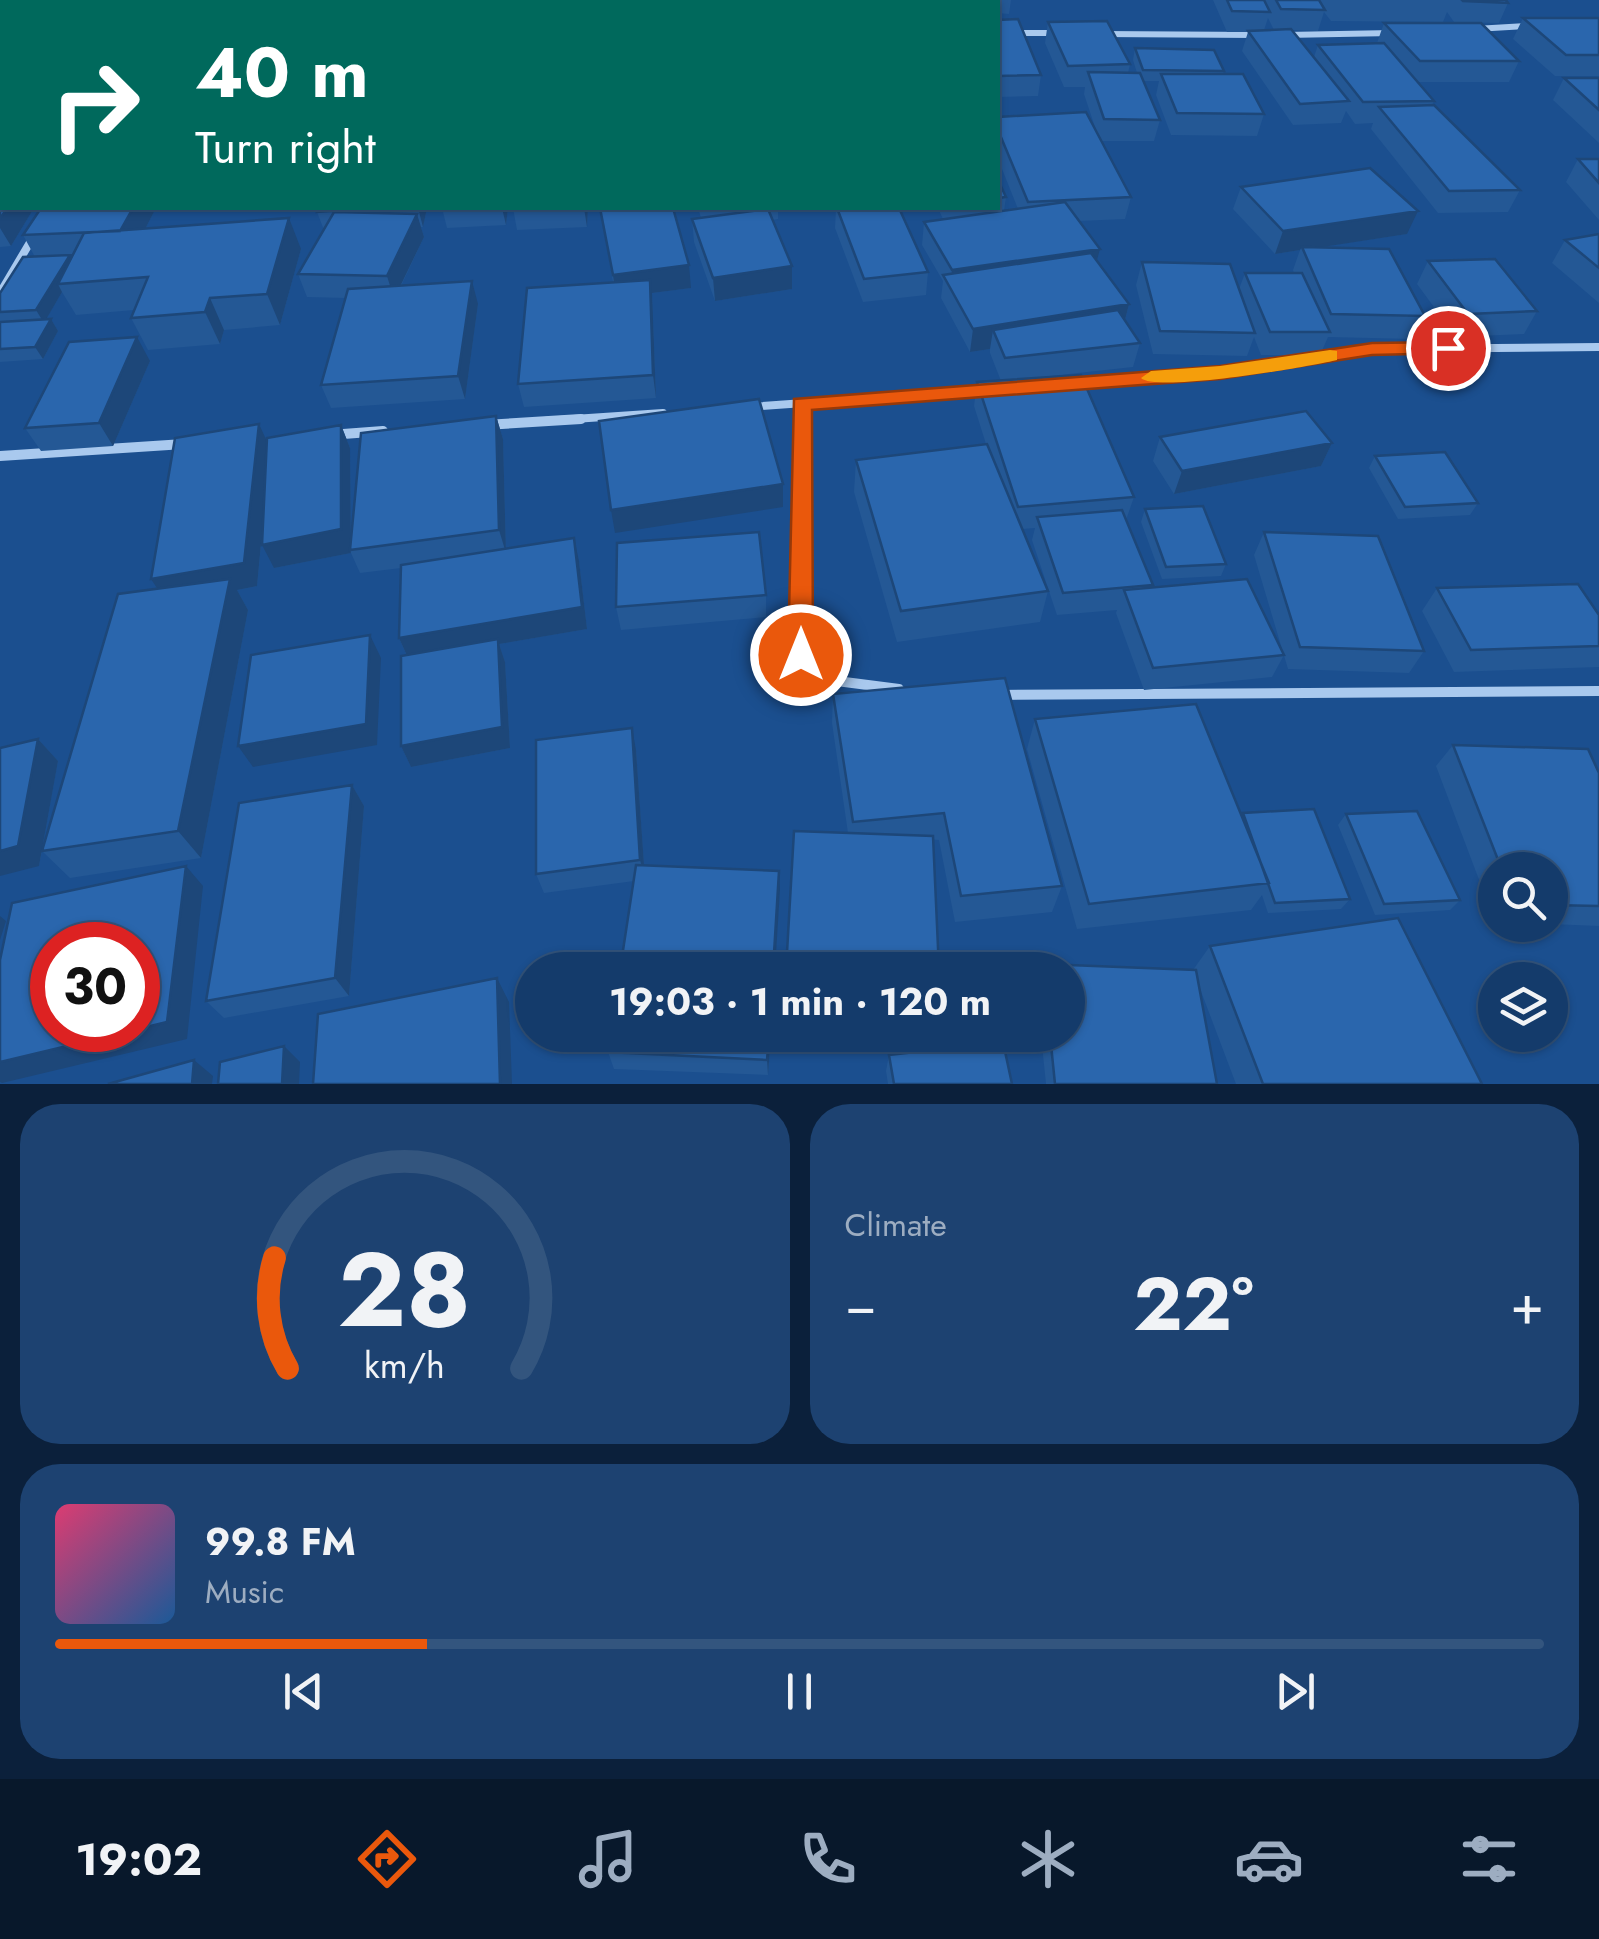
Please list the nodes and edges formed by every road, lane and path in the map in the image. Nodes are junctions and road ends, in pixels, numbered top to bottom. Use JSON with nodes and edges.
{"nodes":[{"id":1,"x":1544,"y":25,"type":"edge"},
{"id":2,"x":1470,"y":29,"type":"edge"},
{"id":3,"x":1000,"y":33,"type":"edge"},
{"id":4,"x":1395,"y":33,"type":"edge"},
{"id":5,"x":1074,"y":34,"type":"edge"},
{"id":6,"x":1092,"y":34,"type":"edge"},
{"id":7,"x":1263,"y":35,"type":"edge"},
{"id":8,"x":1282,"y":35,"type":"edge"},
{"id":9,"x":41,"y":225,"type":"edge"},
{"id":10,"x":0,"y":294,"type":"edge"},
{"id":11,"x":1599,"y":347,"type":"edge"},
{"id":12,"x":1068,"y":384,"type":"edge"},
{"id":13,"x":992,"y":390,"type":"edge"},
{"id":14,"x":802,"y":404,"type":"junction"},
{"id":15,"x":743,"y":408,"type":"edge"},
{"id":16,"x":684,"y":412,"type":"edge"},
{"id":17,"x":469,"y":426,"type":"edge"},
{"id":18,"x":391,"y":431,"type":"edge"},
{"id":19,"x":313,"y":436,"type":"edge"},
{"id":20,"x":196,"y":443,"type":"edge"},
{"id":21,"x":0,"y":456,"type":"edge"},
{"id":22,"x":908,"y":690,"type":"edge"},
{"id":23,"x":1599,"y":691,"type":"edge"},
{"id":24,"x":982,"y":694,"type":"edge"}],
"edges":[{"from":1,"to":2,"type":"street"},
{"from":3,"to":5,"type":"street"},
{"from":4,"to":8,"type":"street"},
{"from":6,"to":7,"type":"street"},
{"from":9,"to":10,"type":"street"},
{"from":11,"to":12,"type":"street"},
{"from":13,"to":14,"type":"street"},
{"from":14,"to":15,"type":"street"},
{"from":14,"to":22,"type":"street"},
{"from":16,"to":17,"type":"street"},
{"from":18,"to":19,"type":"street"},
{"from":20,"to":21,"type":"street"},
{"from":23,"to":24,"type":"street"}]}
